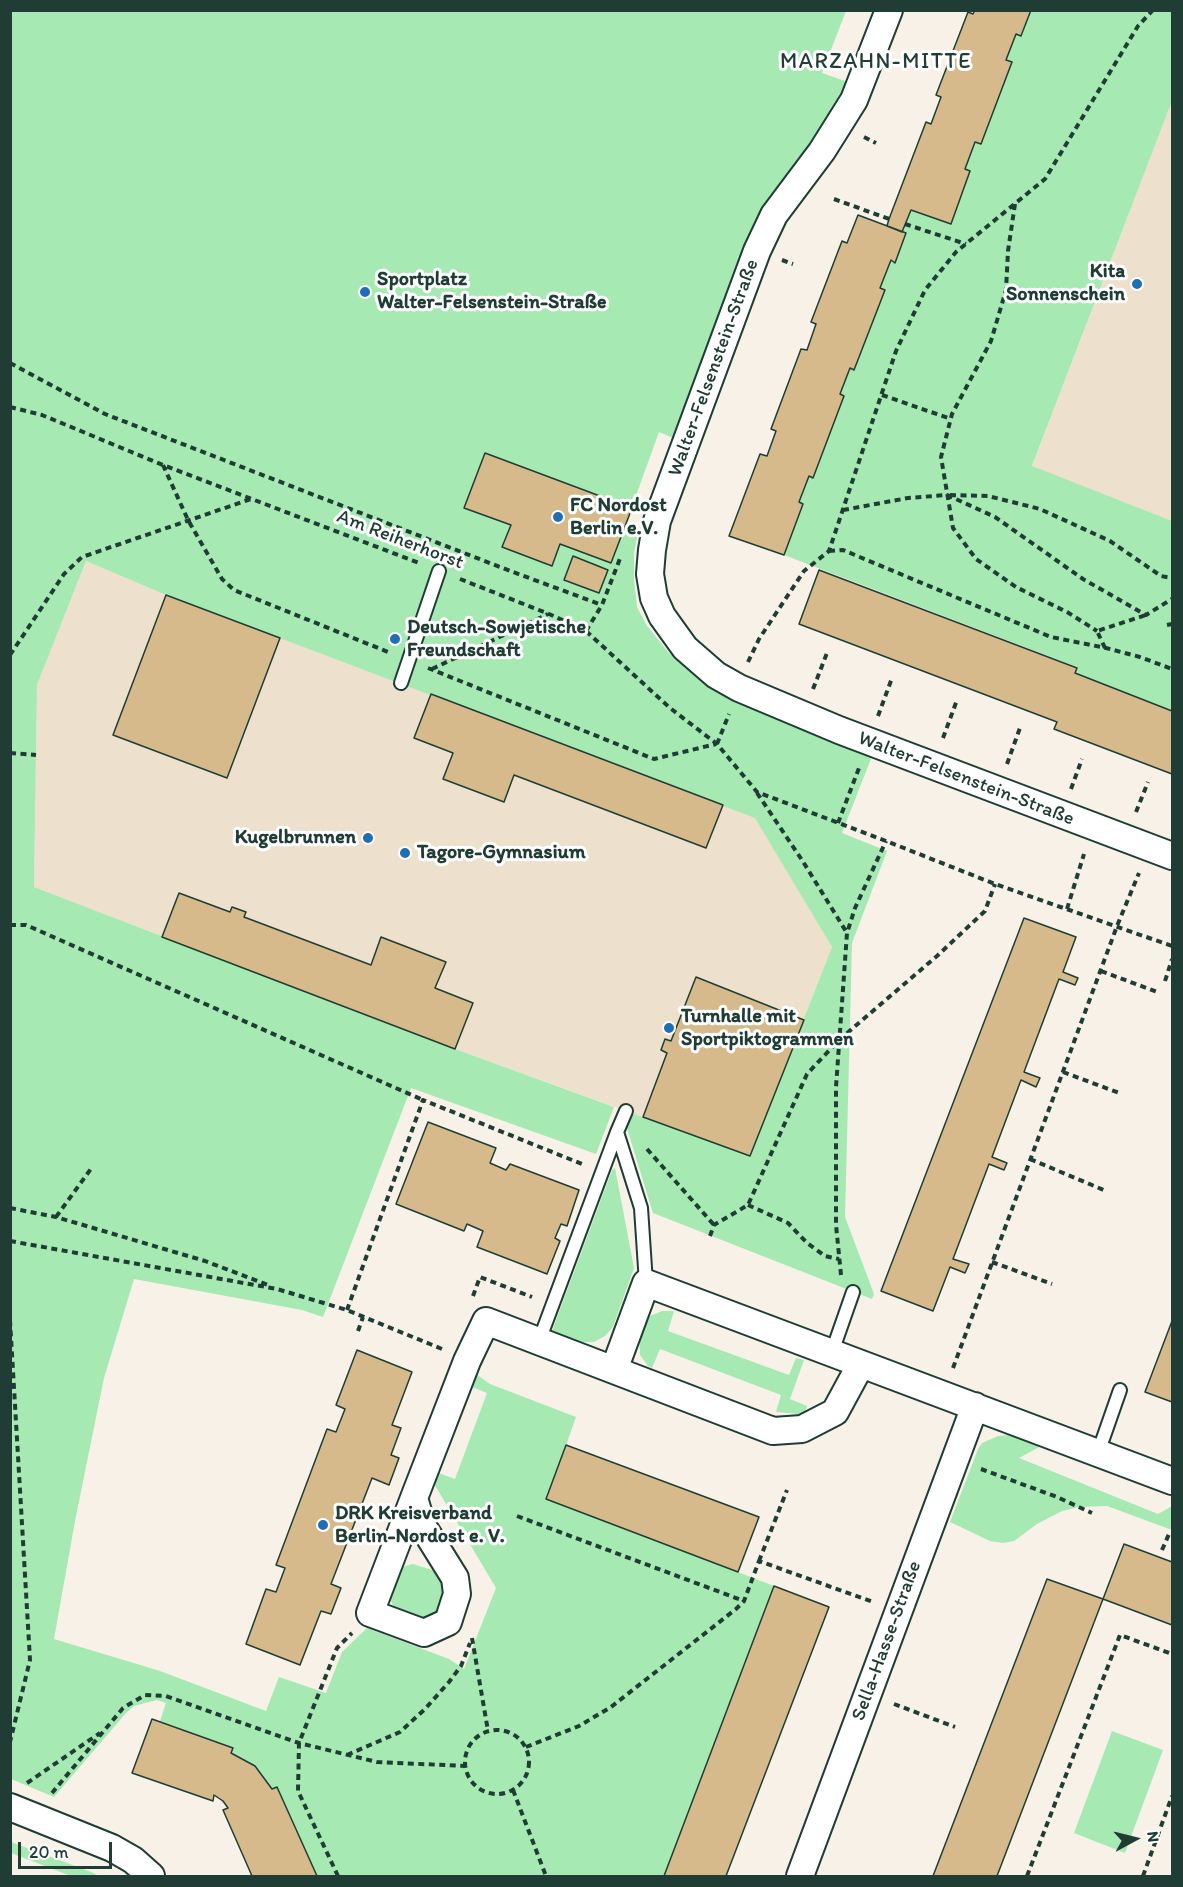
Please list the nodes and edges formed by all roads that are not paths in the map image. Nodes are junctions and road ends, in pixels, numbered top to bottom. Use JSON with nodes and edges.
{"nodes":[{"id":1,"x":889,"y":10,"type":"edge"},
{"id":2,"x":440,"y":571,"type":"road end"},
{"id":3,"x":401,"y":683,"type":"dead end"},
{"id":4,"x":1161,"y":852,"type":"edge"},
{"id":5,"x":626,"y":1111,"type":"dead end"},
{"id":6,"x":617,"y":1132,"type":"junction"},
{"id":7,"x":646,"y":1283,"type":"junction"},
{"id":8,"x":853,"y":1292,"type":"dead end"},
{"id":9,"x":539,"y":1341,"type":"junction"},
{"id":10,"x":832,"y":1352,"type":"junction"},
{"id":11,"x":861,"y":1364,"type":"junction"},
{"id":12,"x":614,"y":1370,"type":"junction"},
{"id":13,"x":1120,"y":1390,"type":"dead end"},
{"id":14,"x":975,"y":1406,"type":"junction"},
{"id":15,"x":1098,"y":1453,"type":"junction"},
{"id":16,"x":1173,"y":1481,"type":"edge"},
{"id":17,"x":414,"y":1498,"type":"junction"},
{"id":18,"x":14,"y":1798,"type":"edge"},
{"id":19,"x":151,"y":1876,"type":"edge"},
{"id":20,"x":800,"y":1876,"type":"edge"}],
"edges":[{"from":1,"to":4,"type":"street","name":"Walter-Felsenstein-Straße"},
{"from":2,"to":3,"type":"lane"},
{"from":5,"to":6,"type":"lane"},
{"from":6,"to":7,"type":"lane"},
{"from":6,"to":9,"type":"lane"},
{"from":7,"to":10,"type":"street"},
{"from":7,"to":12,"type":"street"},
{"from":8,"to":10,"type":"lane"},
{"from":9,"to":12,"type":"street"},
{"from":9,"to":17,"type":"street"},
{"from":10,"to":11,"type":"street"},
{"from":11,"to":12,"type":"street"},
{"from":11,"to":14,"type":"street"},
{"from":13,"to":15,"type":"lane"},
{"from":14,"to":15,"type":"street"},
{"from":14,"to":20,"type":"street","name":"Sella-Hasse-Straße"},
{"from":15,"to":16,"type":"street"},
{"from":17,"to":17,"type":"street"},
{"from":18,"to":19,"type":"street"}]}
